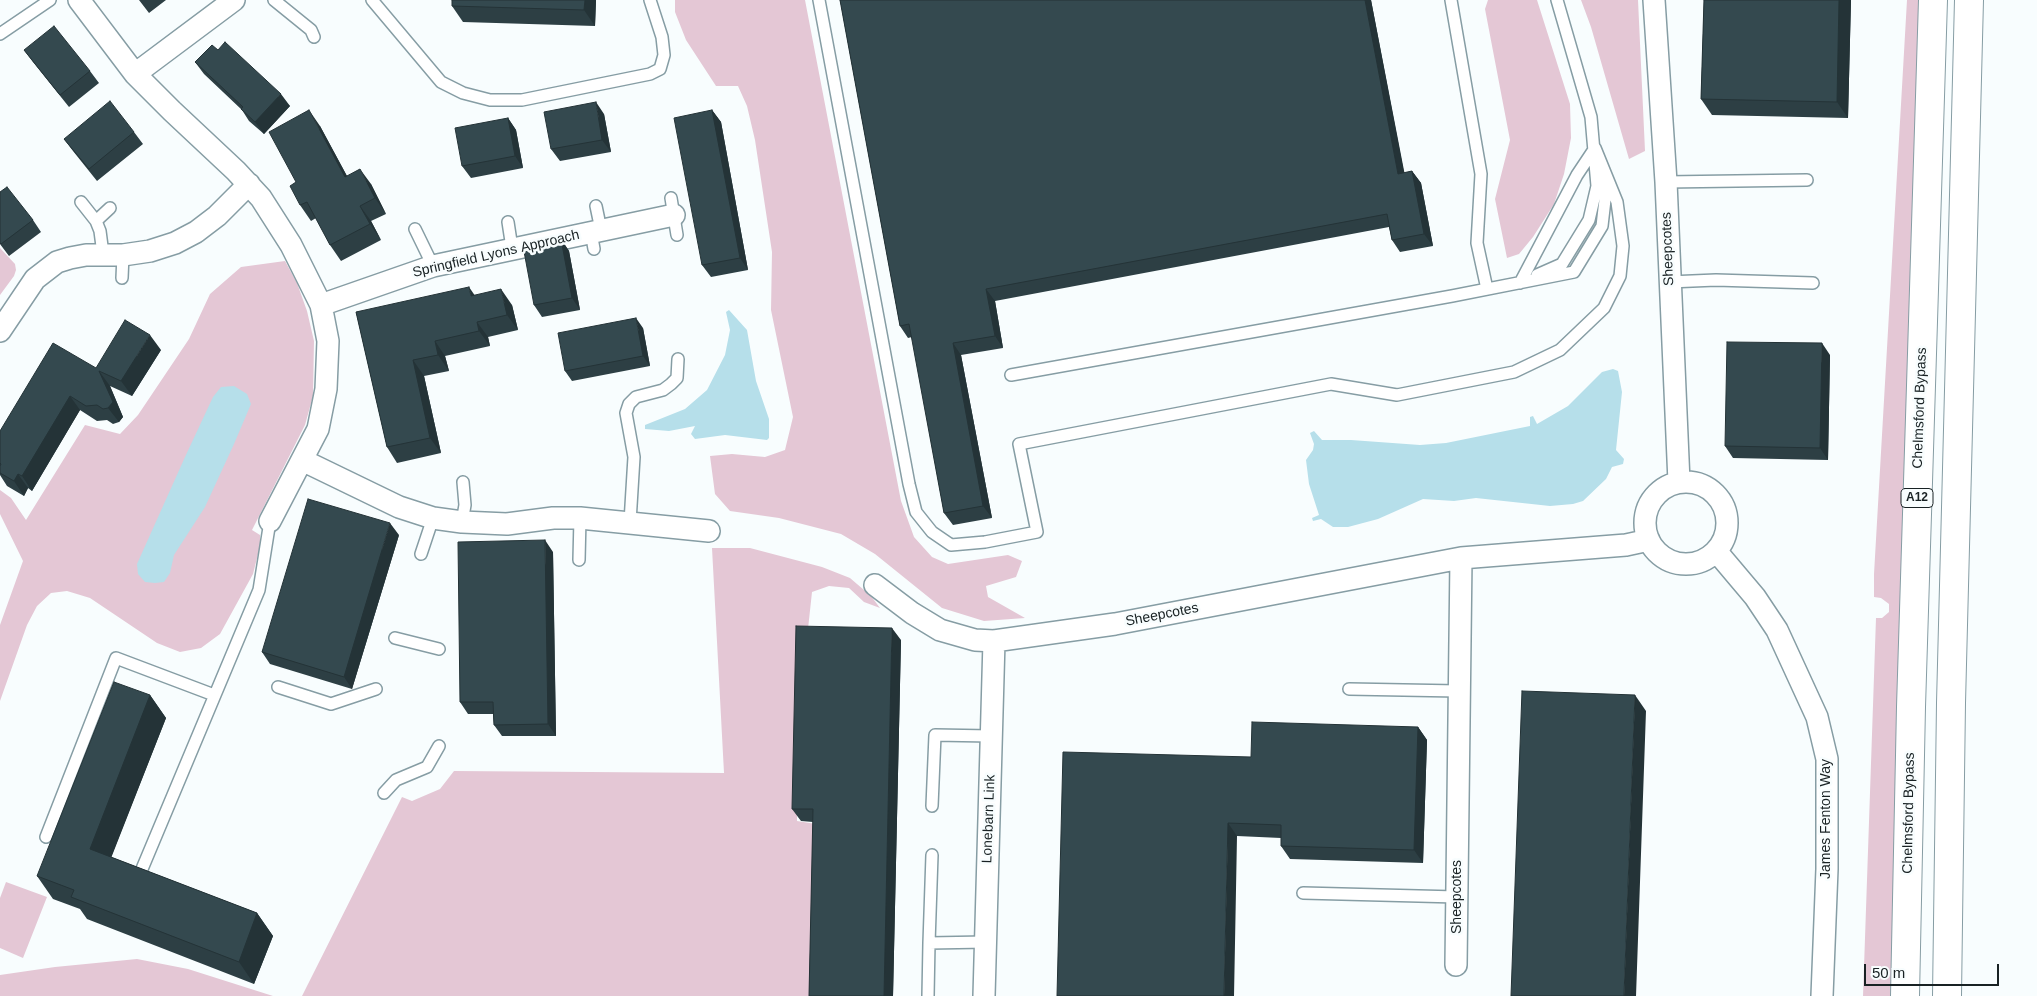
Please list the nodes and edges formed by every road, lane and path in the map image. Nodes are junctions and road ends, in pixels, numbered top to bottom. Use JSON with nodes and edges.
{"nodes":[{"id":1,"x":50,"y":0,"type":"edge"},
{"id":2,"x":79,"y":0,"type":"edge"},
{"id":3,"x":234,"y":0,"type":"edge"},
{"id":4,"x":274,"y":0,"type":"edge"},
{"id":5,"x":372,"y":0,"type":"edge"},
{"id":6,"x":650,"y":0,"type":"edge"},
{"id":7,"x":820,"y":0,"type":"edge"},
{"id":8,"x":1451,"y":0,"type":"edge"},
{"id":9,"x":1557,"y":0,"type":"edge"},
{"id":10,"x":1933,"y":0,"type":"edge"},
{"id":11,"x":1969,"y":0,"type":"edge"},
{"id":12,"x":1657,"y":6,"type":"edge"},
{"id":13,"x":0,"y":34,"type":"edge"},
{"id":14,"x":314,"y":37,"type":"dead end"},
{"id":15,"x":135,"y":74,"type":"junction"},
{"id":16,"x":1595,"y":148,"type":"junction"},
{"id":17,"x":1807,"y":180,"type":"dead end"},
{"id":18,"x":1666,"y":182,"type":"junction"},
{"id":19,"x":249,"y":184,"type":"junction"},
{"id":20,"x":81,"y":202,"type":"dead end"},
{"id":21,"x":596,"y":206,"type":"dead end"},
{"id":22,"x":110,"y":208,"type":"dead end"},
{"id":23,"x":674,"y":216,"type":"dead end"},
{"id":24,"x":96,"y":221,"type":"junction"},
{"id":25,"x":508,"y":222,"type":"dead end"},
{"id":26,"x":414,"y":229,"type":"dead end"},
{"id":27,"x":595,"y":237,"type":"junction"},
{"id":28,"x":512,"y":248,"type":"junction"},
{"id":29,"x":113,"y":254,"type":"junction"},
{"id":30,"x":433,"y":266,"type":"junction"},
{"id":31,"x":122,"y":278,"type":"dead end"},
{"id":32,"x":1670,"y":282,"type":"junction"},
{"id":33,"x":1520,"y":283,"type":"junction"},
{"id":34,"x":1813,"y":283,"type":"dead end"},
{"id":35,"x":1487,"y":289,"type":"junction"},
{"id":36,"x":321,"y":305,"type":"junction"},
{"id":37,"x":0,"y":331,"type":"edge"},
{"id":38,"x":678,"y":359,"type":"dead end"},
{"id":39,"x":1010,"y":374,"type":"dead end"},
{"id":40,"x":302,"y":460,"type":"junction"},
{"id":41,"x":463,"y":482,"type":"dead end"},
{"id":42,"x":1679,"y":482,"type":"junction"},
{"id":43,"x":433,"y":518,"type":"junction"},
{"id":44,"x":580,"y":518,"type":"junction"},
{"id":45,"x":270,"y":521,"type":"joint"},
{"id":46,"x":462,"y":522,"type":"junction"},
{"id":47,"x":630,"y":522,"type":"junction"},
{"id":48,"x":710,"y":531,"type":"dead end"},
{"id":49,"x":1649,"y":540,"type":"junction"},
{"id":50,"x":1716,"y":552,"type":"junction"},
{"id":51,"x":421,"y":554,"type":"dead end"},
{"id":52,"x":1461,"y":558,"type":"junction"},
{"id":53,"x":579,"y":560,"type":"dead end"},
{"id":54,"x":875,"y":585,"type":"dead end"},
{"id":55,"x":395,"y":638,"type":"dead end"},
{"id":56,"x":994,"y":641,"type":"junction"},
{"id":57,"x":438,"y":648,"type":"dead end"},
{"id":58,"x":278,"y":687,"type":"dead end"},
{"id":59,"x":376,"y":689,"type":"dead end"},
{"id":60,"x":1349,"y":689,"type":"dead end"},
{"id":61,"x":1458,"y":691,"type":"junction"},
{"id":62,"x":214,"y":695,"type":"junction"},
{"id":63,"x":991,"y":736,"type":"junction"},
{"id":64,"x":439,"y":746,"type":"dead end"},
{"id":65,"x":384,"y":793,"type":"dead end"},
{"id":66,"x":932,"y":806,"type":"dead end"},
{"id":67,"x":46,"y":837,"type":"dead end"},
{"id":68,"x":932,"y":855,"type":"dead end"},
{"id":69,"x":142,"y":869,"type":"edge"},
{"id":70,"x":1304,"y":893,"type":"dead end"},
{"id":71,"x":1457,"y":897,"type":"junction"},
{"id":72,"x":986,"y":942,"type":"junction"},
{"id":73,"x":929,"y":943,"type":"junction"},
{"id":74,"x":1456,"y":965,"type":"dead end"},
{"id":75,"x":928,"y":996,"type":"edge"},
{"id":76,"x":984,"y":996,"type":"edge"},
{"id":77,"x":1822,"y":996,"type":"edge"},
{"id":78,"x":1905,"y":996,"type":"edge"},
{"id":79,"x":1947,"y":996,"type":"edge"}],
"edges":[{"from":1,"to":13,"type":"lane"},
{"from":2,"to":15,"type":"street"},
{"from":3,"to":15,"type":"street"},
{"from":4,"to":14,"type":"lane"},
{"from":5,"to":6,"type":"lane"},
{"from":7,"to":16,"type":"lane"},
{"from":8,"to":35,"type":"lane"},
{"from":9,"to":16,"type":"lane"},
{"from":10,"to":78,"type":"highway","name":"Chelmsford Bypass","number":"A12"},
{"from":11,"to":79,"type":"highway"},
{"from":12,"to":18,"type":"street","name":"Sheepcotes"},
{"from":15,"to":19,"type":"street"},
{"from":16,"to":33,"type":"lane"},
{"from":16,"to":33,"type":"lane"},
{"from":17,"to":18,"type":"lane"},
{"from":18,"to":32,"type":"street","name":"Sheepcotes"},
{"from":19,"to":29,"type":"street"},
{"from":19,"to":36,"type":"street"},
{"from":20,"to":24,"type":"lane"},
{"from":21,"to":27,"type":"lane"},
{"from":22,"to":24,"type":"lane"},
{"from":23,"to":27,"type":"street","name":"Springfield Lyons Approach"},
{"from":24,"to":29,"type":"lane"},
{"from":25,"to":28,"type":"lane"},
{"from":26,"to":30,"type":"lane"},
{"from":27,"to":28,"type":"street","name":"Springfield Lyons Approach"},
{"from":28,"to":30,"type":"street","name":"Springfield Lyons Approach"},
{"from":29,"to":31,"type":"lane"},
{"from":29,"to":37,"type":"street"},
{"from":30,"to":36,"type":"street","name":"Springfield Lyons Approach"},
{"from":32,"to":34,"type":"lane"},
{"from":32,"to":42,"type":"street","name":"Sheepcotes"},
{"from":33,"to":35,"type":"lane"},
{"from":35,"to":39,"type":"lane"},
{"from":36,"to":40,"type":"street"},
{"from":38,"to":47,"type":"lane"},
{"from":40,"to":43,"type":"street"},
{"from":40,"to":45,"type":"street"},
{"from":41,"to":46,"type":"lane"},
{"from":42,"to":49,"type":"street"},
{"from":42,"to":50,"type":"street"},
{"from":43,"to":46,"type":"street"},
{"from":43,"to":51,"type":"lane"},
{"from":44,"to":46,"type":"street"},
{"from":44,"to":47,"type":"street"},
{"from":44,"to":53,"type":"lane"},
{"from":45,"to":62,"type":"lane"},
{"from":47,"to":48,"type":"street"},
{"from":49,"to":50,"type":"street"},
{"from":49,"to":52,"type":"street","name":"Sheepcotes"},
{"from":50,"to":77,"type":"street","name":"James Fenton Way"},
{"from":52,"to":56,"type":"street","name":"Sheepcotes"},
{"from":52,"to":61,"type":"street","name":"Sheepcotes"},
{"from":54,"to":56,"type":"street","name":"Sheepcotes"},
{"from":55,"to":57,"type":"lane"},
{"from":56,"to":63,"type":"street","name":"Lonebarn Link"},
{"from":58,"to":59,"type":"lane"},
{"from":60,"to":61,"type":"lane"},
{"from":61,"to":71,"type":"street","name":"Sheepcotes"},
{"from":62,"to":67,"type":"lane"},
{"from":62,"to":69,"type":"lane"},
{"from":63,"to":66,"type":"lane"},
{"from":63,"to":72,"type":"street","name":"Lonebarn Link"},
{"from":64,"to":65,"type":"lane"},
{"from":68,"to":73,"type":"lane"},
{"from":70,"to":71,"type":"lane"},
{"from":71,"to":74,"type":"street","name":"Sheepcotes"},
{"from":72,"to":73,"type":"lane"},
{"from":72,"to":76,"type":"street","name":"Lonebarn Link"},
{"from":73,"to":75,"type":"lane"}]}
